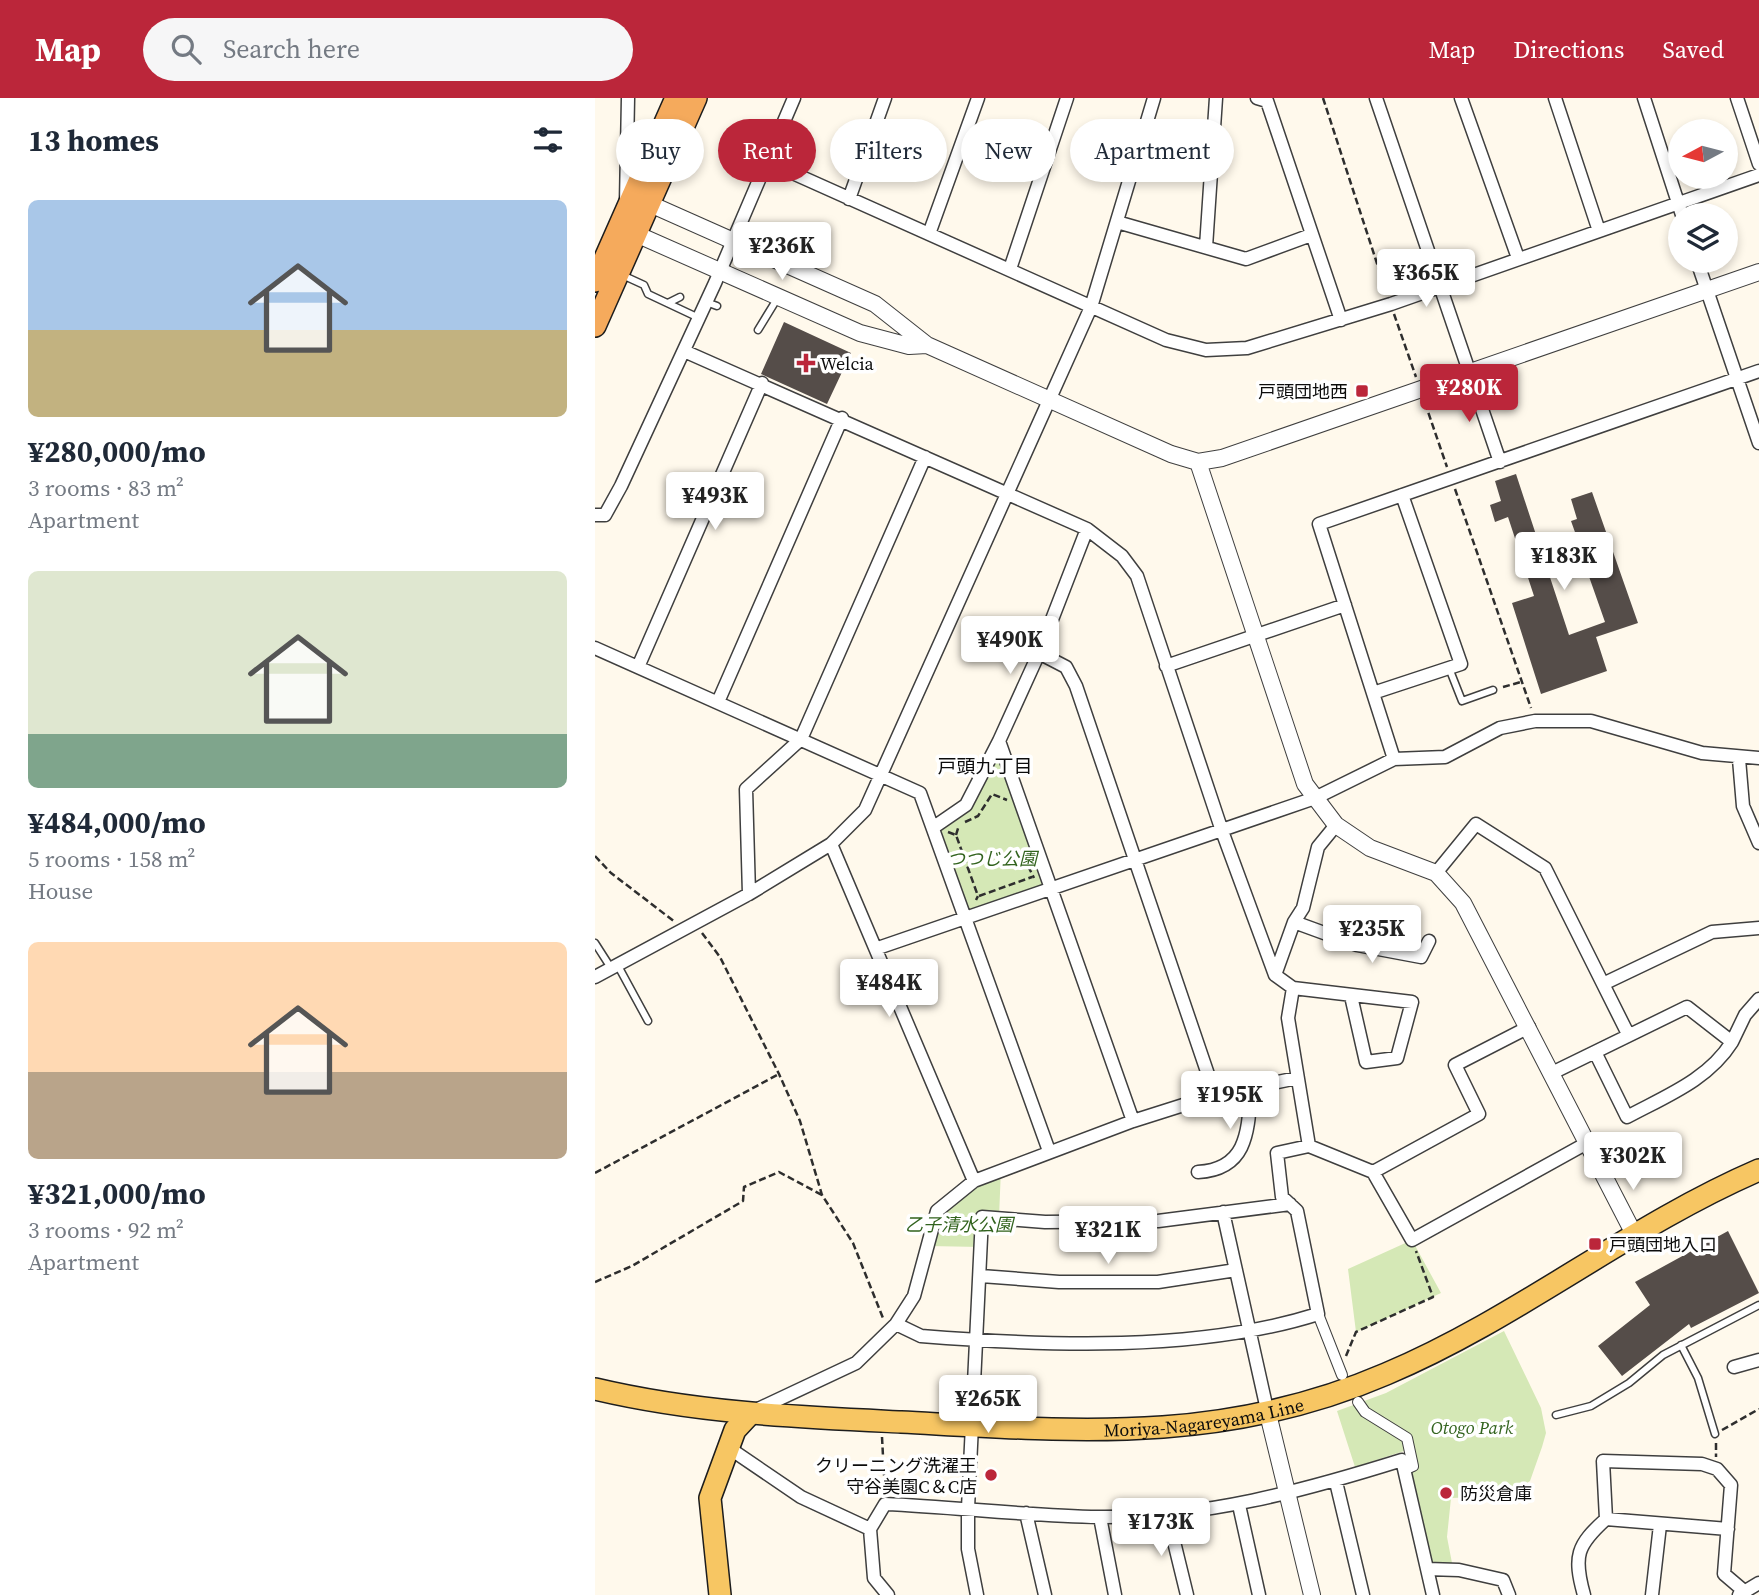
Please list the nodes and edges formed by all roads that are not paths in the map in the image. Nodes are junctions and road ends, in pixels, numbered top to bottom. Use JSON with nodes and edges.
{"nodes":[{"id":1,"x":628,"y":98,"type":"edge"},
{"id":2,"x":676,"y":98,"type":"edge"},
{"id":3,"x":696,"y":98,"type":"edge"},
{"id":4,"x":794,"y":98,"type":"edge"},
{"id":5,"x":885,"y":98,"type":"edge"},
{"id":6,"x":978,"y":98,"type":"edge"},
{"id":7,"x":1067,"y":98,"type":"edge"},
{"id":8,"x":1154,"y":98,"type":"edge"},
{"id":9,"x":1216,"y":98,"type":"edge"},
{"id":10,"x":1257,"y":98,"type":"edge"},
{"id":11,"x":1376,"y":98,"type":"edge"},
{"id":12,"x":1461,"y":98,"type":"edge"},
{"id":13,"x":1555,"y":98,"type":"edge"},
{"id":14,"x":1644,"y":98,"type":"edge"},
{"id":15,"x":1737,"y":98,"type":"edge"},
{"id":16,"x":785,"y":119,"type":"edge"},
{"id":17,"x":1759,"y":164,"type":"edge"},
{"id":18,"x":1759,"y":176,"type":"edge"},
{"id":19,"x":759,"y":182,"type":"edge"},
{"id":20,"x":812,"y":182,"type":"edge"},
{"id":21,"x":849,"y":199,"type":"junction"},
{"id":22,"x":1678,"y":203,"type":"edge"},
{"id":23,"x":1694,"y":203,"type":"edge"},
{"id":24,"x":650,"y":204,"type":"junction"},
{"id":25,"x":626,"y":210,"type":"junction"},
{"id":26,"x":1668,"y":212,"type":"edge"},
{"id":27,"x":1117,"y":222,"type":"junction"},
{"id":28,"x":1599,"y":231,"type":"junction"},
{"id":29,"x":636,"y":234,"type":"junction"},
{"id":30,"x":929,"y":234,"type":"junction"},
{"id":31,"x":1311,"y":235,"type":"junction"},
{"id":32,"x":733,"y":241,"type":"junction"},
{"id":33,"x":1206,"y":247,"type":"junction"},
{"id":34,"x":1518,"y":258,"type":"junction"},
{"id":35,"x":1010,"y":269,"type":"junction"},
{"id":36,"x":720,"y":272,"type":"junction"},
{"id":37,"x":1759,"y":272,"type":"edge"},
{"id":38,"x":619,"y":273,"type":"junction"},
{"id":39,"x":1701,"y":273,"type":"edge"},
{"id":40,"x":595,"y":281,"type":"edge"},
{"id":41,"x":1442,"y":286,"type":"junction"},
{"id":42,"x":1707,"y":290,"type":"junction"},
{"id":43,"x":680,"y":297,"type":"dead end"},
{"id":44,"x":778,"y":298,"type":"junction"},
{"id":45,"x":668,"y":303,"type":"junction"},
{"id":46,"x":1091,"y":307,"type":"junction"},
{"id":47,"x":1341,"y":320,"type":"junction"},
{"id":48,"x":700,"y":325,"type":"junction"},
{"id":49,"x":595,"y":326,"type":"edge"},
{"id":50,"x":758,"y":330,"type":"dead end"},
{"id":51,"x":926,"y":345,"type":"junction"},
{"id":52,"x":684,"y":351,"type":"junction"},
{"id":53,"x":1759,"y":370,"type":"edge"},
{"id":54,"x":1469,"y":374,"type":"junction"},
{"id":55,"x":1737,"y":377,"type":"junction"},
{"id":56,"x":762,"y":383,"type":"junction"},
{"id":57,"x":1050,"y":400,"type":"junction"},
{"id":58,"x":842,"y":418,"type":"junction"},
{"id":59,"x":1759,"y":443,"type":"edge"},
{"id":60,"x":925,"y":457,"type":"junction"},
{"id":61,"x":1198,"y":462,"type":"junction"},
{"id":62,"x":1500,"y":462,"type":"junction"},
{"id":63,"x":1009,"y":494,"type":"junction"},
{"id":64,"x":1402,"y":495,"type":"junction"},
{"id":65,"x":595,"y":515,"type":"edge"},
{"id":66,"x":1087,"y":529,"type":"junction"},
{"id":67,"x":1345,"y":605,"type":"junction"},
{"id":68,"x":1257,"y":636,"type":"junction"},
{"id":69,"x":595,"y":648,"type":"edge"},
{"id":70,"x":1039,"y":653,"type":"junction"},
{"id":71,"x":1166,"y":666,"type":"junction"},
{"id":72,"x":638,"y":667,"type":"junction"},
{"id":73,"x":1449,"y":668,"type":"junction"},
{"id":74,"x":1493,"y":690,"type":"road end"},
{"id":75,"x":1373,"y":693,"type":"junction"},
{"id":76,"x":717,"y":702,"type":"junction"},
{"id":77,"x":801,"y":739,"type":"junction"},
{"id":78,"x":999,"y":741,"type":"junction"},
{"id":79,"x":1739,"y":758,"type":"junction"},
{"id":80,"x":1759,"y":758,"type":"edge"},
{"id":81,"x":1394,"y":759,"type":"junction"},
{"id":82,"x":882,"y":775,"type":"junction"},
{"id":83,"x":1315,"y":798,"type":"junction"},
{"id":84,"x":1336,"y":825,"type":"junction"},
{"id":85,"x":933,"y":827,"type":"junction"},
{"id":86,"x":1222,"y":831,"type":"junction"},
{"id":87,"x":1759,"y":843,"type":"edge"},
{"id":88,"x":831,"y":844,"type":"junction"},
{"id":89,"x":1135,"y":860,"type":"junction"},
{"id":90,"x":1436,"y":873,"type":"junction"},
{"id":91,"x":1051,"y":889,"type":"junction"},
{"id":92,"x":748,"y":894,"type":"junction"},
{"id":93,"x":966,"y":918,"type":"junction"},
{"id":94,"x":1294,"y":922,"type":"junction"},
{"id":95,"x":1759,"y":928,"type":"edge"},
{"id":96,"x":1429,"y":940,"type":"dead end"},
{"id":97,"x":595,"y":943,"type":"edge"},
{"id":98,"x":878,"y":948,"type":"junction"},
{"id":99,"x":614,"y":966,"type":"junction"},
{"id":100,"x":1275,"y":975,"type":"junction"},
{"id":101,"x":595,"y":977,"type":"edge"},
{"id":102,"x":1603,"y":984,"type":"junction"},
{"id":103,"x":1293,"y":988,"type":"junction"},
{"id":104,"x":1351,"y":996,"type":"junction"},
{"id":105,"x":1759,"y":999,"type":"edge"},
{"id":106,"x":648,"y":1021,"type":"dead end"},
{"id":107,"x":1529,"y":1027,"type":"junction"},
{"id":108,"x":1628,"y":1034,"type":"junction"},
{"id":109,"x":1732,"y":1042,"type":"junction"},
{"id":110,"x":1595,"y":1052,"type":"junction"},
{"id":111,"x":1552,"y":1073,"type":"junction"},
{"id":112,"x":1297,"y":1078,"type":"junction"},
{"id":113,"x":1251,"y":1088,"type":"junction"},
{"id":114,"x":1215,"y":1095,"type":"junction"},
{"id":115,"x":1133,"y":1121,"type":"junction"},
{"id":116,"x":1587,"y":1143,"type":"junction"},
{"id":117,"x":1309,"y":1146,"type":"junction"},
{"id":118,"x":1049,"y":1151,"type":"junction"},
{"id":119,"x":1759,"y":1170,"type":"edge"},
{"id":120,"x":1198,"y":1172,"type":"dead end"},
{"id":121,"x":1373,"y":1172,"type":"junction"},
{"id":122,"x":974,"y":1181,"type":"junction"},
{"id":123,"x":1290,"y":1204,"type":"junction"},
{"id":124,"x":1223,"y":1212,"type":"junction"},
{"id":125,"x":1634,"y":1234,"type":"junction"},
{"id":126,"x":1236,"y":1270,"type":"junction"},
{"id":127,"x":981,"y":1276,"type":"junction"},
{"id":128,"x":1759,"y":1305,"type":"edge"},
{"id":129,"x":1318,"y":1314,"type":"junction"},
{"id":130,"x":893,"y":1327,"type":"junction"},
{"id":131,"x":1250,"y":1329,"type":"junction"},
{"id":132,"x":976,"y":1338,"type":"junction"},
{"id":133,"x":1681,"y":1345,"type":"junction"},
{"id":134,"x":1759,"y":1360,"type":"edge"},
{"id":135,"x":1734,"y":1367,"type":"dead end"},
{"id":136,"x":1351,"y":1388,"type":"junction"},
{"id":137,"x":595,"y":1389,"type":"edge"},
{"id":138,"x":1268,"y":1414,"type":"junction"},
{"id":139,"x":749,"y":1415,"type":"junction"},
{"id":140,"x":1556,"y":1415,"type":"dead end"},
{"id":141,"x":971,"y":1426,"type":"junction"},
{"id":142,"x":1715,"y":1434,"type":"road end"},
{"id":143,"x":729,"y":1448,"type":"junction"},
{"id":144,"x":1404,"y":1470,"type":"junction"},
{"id":145,"x":1336,"y":1482,"type":"junction"},
{"id":146,"x":1288,"y":1495,"type":"junction"},
{"id":147,"x":1239,"y":1505,"type":"junction"},
{"id":148,"x":968,"y":1508,"type":"junction"},
{"id":149,"x":1026,"y":1513,"type":"junction"},
{"id":150,"x":1167,"y":1513,"type":"junction"},
{"id":151,"x":1100,"y":1517,"type":"junction"},
{"id":152,"x":1606,"y":1519,"type":"junction"},
{"id":153,"x":1660,"y":1525,"type":"junction"},
{"id":154,"x":870,"y":1529,"type":"junction"},
{"id":155,"x":1728,"y":1529,"type":"junction"},
{"id":156,"x":1427,"y":1569,"type":"junction"},
{"id":157,"x":1759,"y":1583,"type":"edge"},
{"id":158,"x":1741,"y":1593,"type":"edge"},
{"id":159,"x":720,"y":1595,"type":"edge"},
{"id":160,"x":888,"y":1595,"type":"edge"},
{"id":161,"x":977,"y":1595,"type":"edge"},
{"id":162,"x":1045,"y":1595,"type":"edge"},
{"id":163,"x":1115,"y":1595,"type":"edge"},
{"id":164,"x":1187,"y":1595,"type":"edge"},
{"id":165,"x":1259,"y":1595,"type":"edge"},
{"id":166,"x":1312,"y":1595,"type":"edge"},
{"id":167,"x":1363,"y":1595,"type":"edge"},
{"id":168,"x":1433,"y":1595,"type":"edge"},
{"id":169,"x":1509,"y":1595,"type":"edge"},
{"id":170,"x":1584,"y":1595,"type":"edge"},
{"id":171,"x":1652,"y":1595,"type":"edge"}],
"edges":[{"from":1,"to":25,"type":"street"},
{"from":2,"to":25,"type":"highway"},
{"from":3,"to":24,"type":"highway"},
{"from":4,"to":16,"type":"street"},
{"from":5,"to":21,"type":"street"},
{"from":6,"to":30,"type":"street"},
{"from":7,"to":35,"type":"street"},
{"from":8,"to":27,"type":"street"},
{"from":9,"to":33,"type":"street"},
{"from":10,"to":31,"type":"street"},
{"from":11,"to":41,"type":"street"},
{"from":12,"to":34,"type":"street"},
{"from":13,"to":28,"type":"street"},
{"from":14,"to":22,"type":"street"},
{"from":15,"to":17,"type":"street"},
{"from":18,"to":23,"type":"street"},
{"from":19,"to":32,"type":"street"},
{"from":20,"to":21,"type":"street"},
{"from":21,"to":30,"type":"street"},
{"from":24,"to":25,"type":"street"},
{"from":24,"to":29,"type":"highway"},
{"from":24,"to":32,"type":"street"},
{"from":25,"to":29,"type":"street"},
{"from":25,"to":40,"type":"highway"},
{"from":26,"to":28,"type":"street"},
{"from":27,"to":33,"type":"street"},
{"from":27,"to":46,"type":"street"},
{"from":28,"to":34,"type":"street"},
{"from":29,"to":36,"type":"street"},
{"from":29,"to":38,"type":"highway"},
{"from":30,"to":35,"type":"street"},
{"from":31,"to":33,"type":"street"},
{"from":31,"to":47,"type":"street"},
{"from":32,"to":36,"type":"street"},
{"from":32,"to":51,"type":"street"},
{"from":34,"to":41,"type":"street"},
{"from":35,"to":46,"type":"street"},
{"from":36,"to":44,"type":"street"},
{"from":36,"to":48,"type":"street"},
{"from":37,"to":42,"type":"street"},
{"from":38,"to":45,"type":"lane"},
{"from":38,"to":49,"type":"highway"},
{"from":39,"to":42,"type":"street"},
{"from":41,"to":47,"type":"street"},
{"from":41,"to":54,"type":"street"},
{"from":42,"to":54,"type":"street"},
{"from":42,"to":55,"type":"street"},
{"from":43,"to":45,"type":"lane"},
{"from":44,"to":50,"type":"lane"},
{"from":44,"to":51,"type":"street"},
{"from":45,"to":48,"type":"lane"},
{"from":46,"to":47,"type":"street"},
{"from":46,"to":57,"type":"street"},
{"from":48,"to":52,"type":"street"},
{"from":51,"to":57,"type":"street"},
{"from":52,"to":56,"type":"street"},
{"from":52,"to":65,"type":"street"},
{"from":53,"to":55,"type":"street"},
{"from":54,"to":61,"type":"street"},
{"from":54,"to":62,"type":"street"},
{"from":55,"to":59,"type":"street"},
{"from":55,"to":62,"type":"street"},
{"from":56,"to":58,"type":"street"},
{"from":56,"to":72,"type":"street"},
{"from":57,"to":61,"type":"street"},
{"from":57,"to":63,"type":"street"},
{"from":58,"to":60,"type":"street"},
{"from":58,"to":76,"type":"street"},
{"from":60,"to":63,"type":"street"},
{"from":60,"to":77,"type":"street"},
{"from":61,"to":68,"type":"street"},
{"from":62,"to":64,"type":"street"},
{"from":63,"to":66,"type":"street"},
{"from":63,"to":82,"type":"street"},
{"from":64,"to":67,"type":"street"},
{"from":64,"to":73,"type":"street"},
{"from":66,"to":70,"type":"street"},
{"from":66,"to":71,"type":"street"},
{"from":67,"to":68,"type":"street"},
{"from":67,"to":75,"type":"street"},
{"from":68,"to":71,"type":"street"},
{"from":68,"to":83,"type":"street"},
{"from":69,"to":72,"type":"street"},
{"from":70,"to":78,"type":"street"},
{"from":70,"to":89,"type":"street"},
{"from":71,"to":86,"type":"street"},
{"from":72,"to":76,"type":"street"},
{"from":73,"to":74,"type":"lane"},
{"from":73,"to":75,"type":"street"},
{"from":75,"to":81,"type":"street"},
{"from":76,"to":77,"type":"street"},
{"from":77,"to":82,"type":"street"},
{"from":77,"to":92,"type":"street"},
{"from":78,"to":85,"type":"street"},
{"from":78,"to":91,"type":"street"},
{"from":79,"to":80,"type":"street"},
{"from":79,"to":81,"type":"street"},
{"from":79,"to":87,"type":"street"},
{"from":81,"to":83,"type":"street"},
{"from":82,"to":85,"type":"street"},
{"from":82,"to":88,"type":"street"},
{"from":83,"to":84,"type":"street"},
{"from":83,"to":86,"type":"street"},
{"from":84,"to":90,"type":"street"},
{"from":84,"to":94,"type":"street"},
{"from":85,"to":93,"type":"street"},
{"from":86,"to":89,"type":"street"},
{"from":86,"to":100,"type":"street"},
{"from":88,"to":92,"type":"street"},
{"from":88,"to":98,"type":"street"},
{"from":89,"to":91,"type":"street"},
{"from":89,"to":114,"type":"street"},
{"from":90,"to":102,"type":"street"},
{"from":90,"to":107,"type":"street"},
{"from":91,"to":93,"type":"street"},
{"from":91,"to":115,"type":"street"},
{"from":92,"to":99,"type":"street"},
{"from":93,"to":98,"type":"street"},
{"from":93,"to":118,"type":"street"},
{"from":94,"to":96,"type":"street"},
{"from":94,"to":100,"type":"street"},
{"from":95,"to":102,"type":"street"},
{"from":97,"to":99,"type":"lane"},
{"from":98,"to":122,"type":"street"},
{"from":99,"to":101,"type":"street"},
{"from":99,"to":106,"type":"lane"},
{"from":100,"to":103,"type":"street"},
{"from":102,"to":108,"type":"street"},
{"from":103,"to":104,"type":"street"},
{"from":103,"to":112,"type":"street"},
{"from":104,"to":104,"type":"street"},
{"from":105,"to":109,"type":"street"},
{"from":107,"to":111,"type":"street"},
{"from":107,"to":121,"type":"street"},
{"from":108,"to":109,"type":"street"},
{"from":108,"to":110,"type":"street"},
{"from":109,"to":110,"type":"street"},
{"from":110,"to":111,"type":"street"},
{"from":111,"to":116,"type":"street"},
{"from":112,"to":113,"type":"street"},
{"from":112,"to":117,"type":"street"},
{"from":113,"to":114,"type":"street"},
{"from":113,"to":120,"type":"street"},
{"from":114,"to":115,"type":"street"},
{"from":115,"to":118,"type":"street"},
{"from":116,"to":121,"type":"street"},
{"from":116,"to":125,"type":"street"},
{"from":117,"to":121,"type":"street"},
{"from":117,"to":123,"type":"street"},
{"from":118,"to":122,"type":"street"},
{"from":119,"to":125,"type":"main road","name":"Moriya-Nagareyama Line"},
{"from":122,"to":130,"type":"street"},
{"from":123,"to":124,"type":"street"},
{"from":123,"to":129,"type":"street"},
{"from":124,"to":126,"type":"street"},
{"from":124,"to":127,"type":"street"},
{"from":125,"to":136,"type":"main road","name":"Moriya-Nagareyama Line"},
{"from":126,"to":127,"type":"street"},
{"from":126,"to":131,"type":"street"},
{"from":127,"to":132,"type":"street"},
{"from":128,"to":133,"type":"lane"},
{"from":129,"to":131,"type":"street"},
{"from":129,"to":136,"type":"street"},
{"from":130,"to":132,"type":"street"},
{"from":130,"to":139,"type":"street"},
{"from":131,"to":132,"type":"street"},
{"from":131,"to":138,"type":"street"},
{"from":132,"to":141,"type":"street"},
{"from":133,"to":140,"type":"lane"},
{"from":133,"to":142,"type":"lane"},
{"from":134,"to":135,"type":"street"},
{"from":136,"to":138,"type":"main road","name":"Moriya-Nagareyama Line"},
{"from":136,"to":144,"type":"street"},
{"from":137,"to":139,"type":"main road","name":"Moriya-Nagareyama Line"},
{"from":138,"to":141,"type":"main road","name":"Moriya-Nagareyama Line"},
{"from":138,"to":146,"type":"street"},
{"from":139,"to":141,"type":"main road","name":"Moriya-Nagareyama Line"},
{"from":139,"to":143,"type":"main road"},
{"from":141,"to":148,"type":"street"},
{"from":143,"to":154,"type":"street"},
{"from":143,"to":159,"type":"main road"},
{"from":144,"to":145,"type":"street"},
{"from":144,"to":156,"type":"street"},
{"from":145,"to":146,"type":"street"},
{"from":145,"to":167,"type":"street"},
{"from":146,"to":147,"type":"street"},
{"from":146,"to":166,"type":"street"},
{"from":147,"to":150,"type":"street"},
{"from":147,"to":165,"type":"street"},
{"from":148,"to":149,"type":"street"},
{"from":148,"to":154,"type":"street"},
{"from":148,"to":161,"type":"street"},
{"from":149,"to":151,"type":"street"},
{"from":149,"to":162,"type":"street"},
{"from":150,"to":151,"type":"street"},
{"from":150,"to":164,"type":"street"},
{"from":151,"to":163,"type":"street"},
{"from":152,"to":153,"type":"street"},
{"from":152,"to":155,"type":"street"},
{"from":152,"to":170,"type":"street"},
{"from":153,"to":155,"type":"street"},
{"from":153,"to":171,"type":"street"},
{"from":154,"to":160,"type":"street"},
{"from":155,"to":158,"type":"street"},
{"from":156,"to":168,"type":"street"},
{"from":156,"to":169,"type":"street"},
{"from":157,"to":158,"type":"street"}]}
